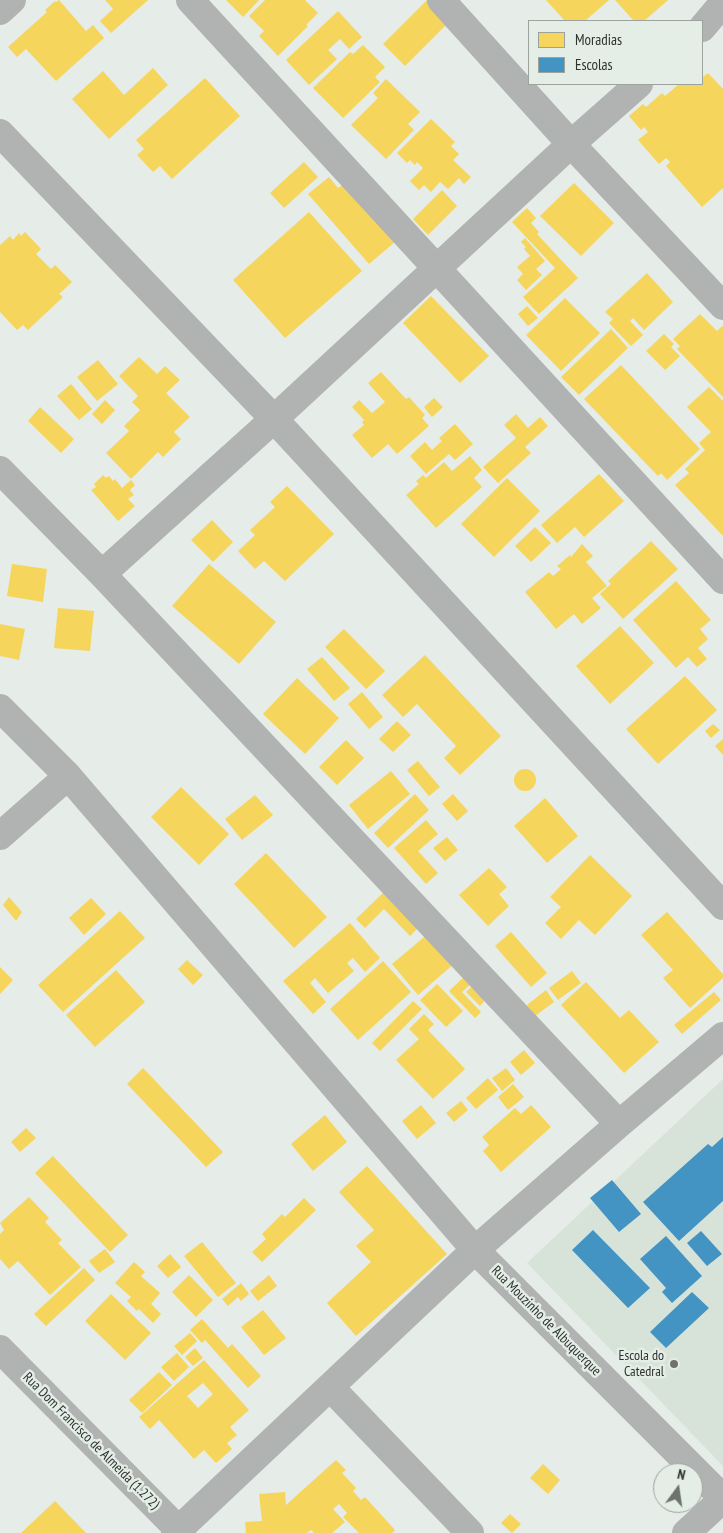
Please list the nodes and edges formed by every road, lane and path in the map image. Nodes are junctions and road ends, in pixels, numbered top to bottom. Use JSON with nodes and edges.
{"nodes":[{"id":1,"x":12,"y":0,"type":"edge"},
{"id":2,"x":190,"y":0,"type":"edge"},
{"id":3,"x":441,"y":0,"type":"edge"},
{"id":4,"x":723,"y":3,"type":"edge"},
{"id":5,"x":0,"y":11,"type":"edge"},
{"id":6,"x":703,"y":27,"type":"edge"},
{"id":7,"x":638,"y":85,"type":"edge"},
{"id":8,"x":0,"y":133,"type":"edge"},
{"id":9,"x":571,"y":144,"type":"junction"},
{"id":10,"x":436,"y":268,"type":"junction"},
{"id":11,"x":723,"y":306,"type":"edge"},
{"id":12,"x":274,"y":419,"type":"junction"},
{"id":13,"x":0,"y":470,"type":"edge"},
{"id":14,"x":102,"y":574,"type":"junction"},
{"id":15,"x":723,"y":580,"type":"edge"},
{"id":16,"x":0,"y":708,"type":"edge"},
{"id":17,"x":68,"y":776,"type":"junction"},
{"id":18,"x":0,"y":836,"type":"edge"},
{"id":19,"x":723,"y":906,"type":"edge"},
{"id":20,"x":723,"y":1036,"type":"edge"},
{"id":21,"x":619,"y":1124,"type":"junction"},
{"id":22,"x":476,"y":1250,"type":"junction"},
{"id":23,"x":0,"y":1349,"type":"edge"},
{"id":24,"x":330,"y":1386,"type":"junction"},
{"id":25,"x":723,"y":1498,"type":"edge"},
{"id":26,"x":179,"y":1532,"type":"edge"},
{"id":27,"x":470,"y":1533,"type":"edge"},
{"id":28,"x":686,"y":1533,"type":"edge"}],
"edges":[{"from":1,"to":5,"type":"street"},
{"from":2,"to":10,"type":"street"},
{"from":3,"to":9,"type":"street"},
{"from":4,"to":6,"type":"street"},
{"from":7,"to":9,"type":"street"},
{"from":8,"to":12,"type":"street"},
{"from":9,"to":10,"type":"street"},
{"from":9,"to":11,"type":"street"},
{"from":10,"to":12,"type":"street"},
{"from":10,"to":15,"type":"street"},
{"from":12,"to":14,"type":"street"},
{"from":12,"to":19,"type":"street"},
{"from":13,"to":14,"type":"street"},
{"from":14,"to":21,"type":"street"},
{"from":16,"to":17,"type":"street","name":"Rua Mouzinho de Albuquerque"},
{"from":17,"to":18,"type":"street"},
{"from":17,"to":22,"type":"street","name":"Rua Mouzinho de Albuquerque"},
{"from":20,"to":21,"type":"street"},
{"from":21,"to":22,"type":"street"},
{"from":22,"to":24,"type":"street"},
{"from":22,"to":25,"type":"street","name":"Rua Mouzinho de Albuquerque"},
{"from":23,"to":26,"type":"street","name":"Rua Dom Francisco de Almeida (1.272)"},
{"from":24,"to":26,"type":"street"},
{"from":24,"to":27,"type":"street"},
{"from":25,"to":28,"type":"street"}]}
